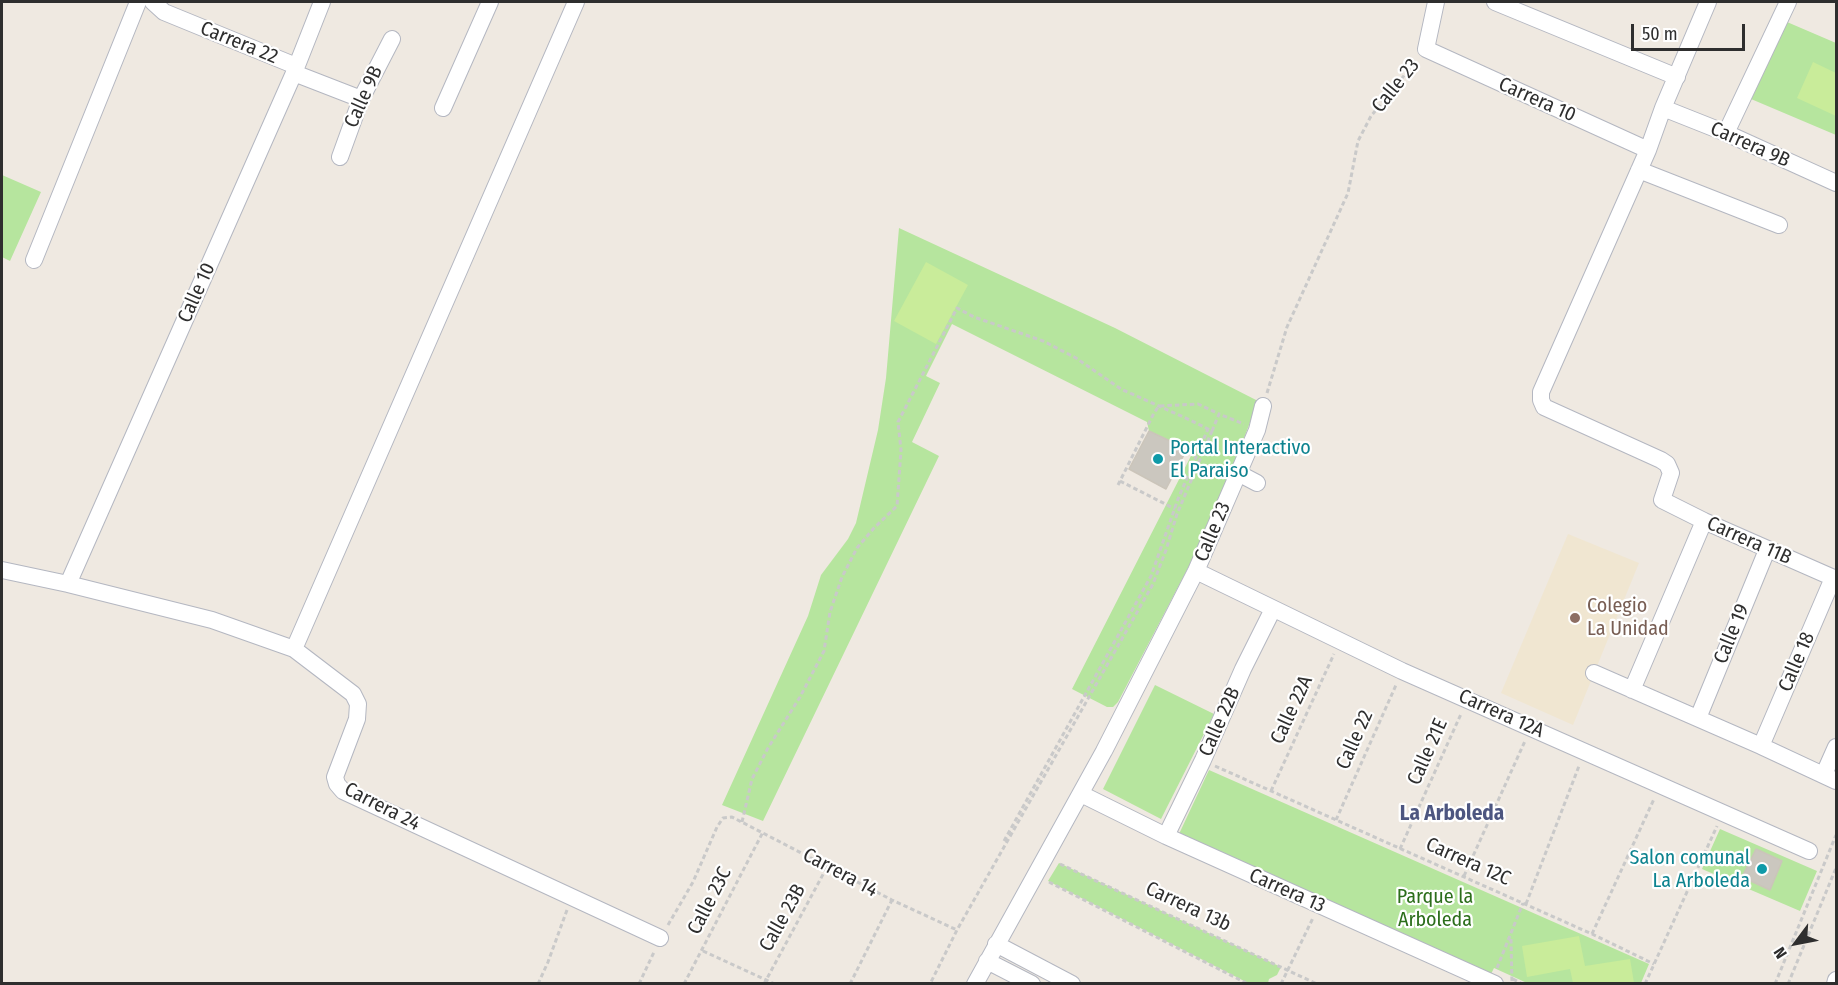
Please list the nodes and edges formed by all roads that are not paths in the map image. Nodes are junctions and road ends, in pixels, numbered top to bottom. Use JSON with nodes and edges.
{"nodes":[{"id":1,"x":138,"y":2,"type":"edge"},
{"id":2,"x":153,"y":2,"type":"edge"},
{"id":3,"x":322,"y":2,"type":"edge"},
{"id":4,"x":490,"y":2,"type":"edge"},
{"id":5,"x":576,"y":2,"type":"edge"},
{"id":6,"x":1436,"y":2,"type":"edge"},
{"id":7,"x":1495,"y":2,"type":"edge"},
{"id":8,"x":1788,"y":2,"type":"edge"},
{"id":9,"x":1704,"y":3,"type":"edge"},
{"id":10,"x":392,"y":39,"type":"dead end"},
{"id":11,"x":1426,"y":49,"type":"joint"},
{"id":12,"x":295,"y":70,"type":"junction"},
{"id":13,"x":1677,"y":77,"type":"junction"},
{"id":14,"x":361,"y":99,"type":"junction"},
{"id":15,"x":443,"y":108,"type":"dead end"},
{"id":16,"x":1663,"y":108,"type":"junction"},
{"id":17,"x":1726,"y":133,"type":"junction"},
{"id":18,"x":1648,"y":150,"type":"junction"},
{"id":19,"x":340,"y":157,"type":"dead end"},
{"id":20,"x":1639,"y":170,"type":"junction"},
{"id":21,"x":1836,"y":183,"type":"edge"},
{"id":22,"x":1779,"y":225,"type":"dead end"},
{"id":23,"x":34,"y":260,"type":"dead end"},
{"id":24,"x":1263,"y":406,"type":"road end"},
{"id":25,"x":1238,"y":473,"type":"junction"},
{"id":26,"x":1257,"y":483,"type":"dead end"},
{"id":27,"x":1704,"y":521,"type":"junction"},
{"id":28,"x":1767,"y":550,"type":"junction"},
{"id":29,"x":2,"y":570,"type":"edge"},
{"id":30,"x":1196,"y":571,"type":"junction"},
{"id":31,"x":1835,"y":578,"type":"edge"},
{"id":32,"x":68,"y":584,"type":"junction"},
{"id":33,"x":1273,"y":609,"type":"junction"},
{"id":34,"x":294,"y":649,"type":"junction"},
{"id":35,"x":1594,"y":673,"type":"dead end"},
{"id":36,"x":1632,"y":690,"type":"junction"},
{"id":37,"x":1698,"y":718,"type":"junction"},
{"id":38,"x":1761,"y":746,"type":"junction"},
{"id":39,"x":1836,"y":747,"type":"edge"},
{"id":40,"x":1830,"y":778,"type":"edge"},
{"id":41,"x":1081,"y":794,"type":"junction"},
{"id":42,"x":1166,"y":836,"type":"junction"},
{"id":43,"x":1809,"y":851,"type":"dead end"},
{"id":44,"x":660,"y":938,"type":"road end"},
{"id":45,"x":996,"y":944,"type":"junction"},
{"id":46,"x":987,"y":961,"type":"junction"},
{"id":47,"x":1493,"y":982,"type":"edge"},
{"id":48,"x":975,"y":984,"type":"edge"},
{"id":49,"x":1032,"y":984,"type":"edge"},
{"id":50,"x":1072,"y":984,"type":"edge"}],
"edges":[{"from":1,"to":23,"type":"street"},
{"from":2,"to":12,"type":"street","name":"Carrera 22"},
{"from":3,"to":12,"type":"street","name":"Calle 10"},
{"from":4,"to":15,"type":"street"},
{"from":5,"to":34,"type":"street"},
{"from":6,"to":11,"type":"street","name":"Calle 23"},
{"from":7,"to":13,"type":"street"},
{"from":8,"to":17,"type":"street"},
{"from":9,"to":13,"type":"street"},
{"from":10,"to":14,"type":"street","name":"Calle 9B"},
{"from":11,"to":18,"type":"street","name":"Carrera 10"},
{"from":12,"to":14,"type":"street","name":"Carrera 22"},
{"from":12,"to":32,"type":"street","name":"Calle 10"},
{"from":13,"to":16,"type":"street"},
{"from":14,"to":19,"type":"street","name":"Calle 9B"},
{"from":16,"to":17,"type":"street","name":"Carrera 9B"},
{"from":16,"to":18,"type":"street"},
{"from":17,"to":21,"type":"street","name":"Carrera 9B"},
{"from":18,"to":20,"type":"street"},
{"from":20,"to":22,"type":"street"},
{"from":20,"to":27,"type":"street","name":"Carrera 11B"},
{"from":24,"to":25,"type":"street","name":"Calle 23"},
{"from":25,"to":26,"type":"street"},
{"from":25,"to":30,"type":"street","name":"Calle 23"},
{"from":27,"to":28,"type":"street","name":"Carrera 11B"},
{"from":27,"to":36,"type":"street"},
{"from":28,"to":31,"type":"street","name":"Carrera 11B"},
{"from":28,"to":37,"type":"street","name":"Calle 19"},
{"from":29,"to":32,"type":"street","name":"Carrera 24"},
{"from":30,"to":33,"type":"street","name":"Carrera 12A"},
{"from":30,"to":41,"type":"street","name":"Calle 23"},
{"from":31,"to":38,"type":"street","name":"Calle 18"},
{"from":32,"to":34,"type":"street","name":"Carrera 24"},
{"from":33,"to":42,"type":"street","name":"Calle 22B"},
{"from":33,"to":43,"type":"street","name":"Carrera 12A"},
{"from":34,"to":44,"type":"street","name":"Carrera 24"},
{"from":35,"to":36,"type":"street"},
{"from":36,"to":37,"type":"street"},
{"from":37,"to":38,"type":"street"},
{"from":38,"to":40,"type":"street"},
{"from":39,"to":40,"type":"street"},
{"from":41,"to":42,"type":"street","name":"Carrera 13"},
{"from":41,"to":45,"type":"street","name":"Calle 23"},
{"from":42,"to":47,"type":"street","name":"Carrera 13"},
{"from":45,"to":46,"type":"street","name":"Calle 23"},
{"from":45,"to":50,"type":"street"},
{"from":46,"to":48,"type":"street","name":"Calle 23"},
{"from":46,"to":49,"type":"street"}]}
